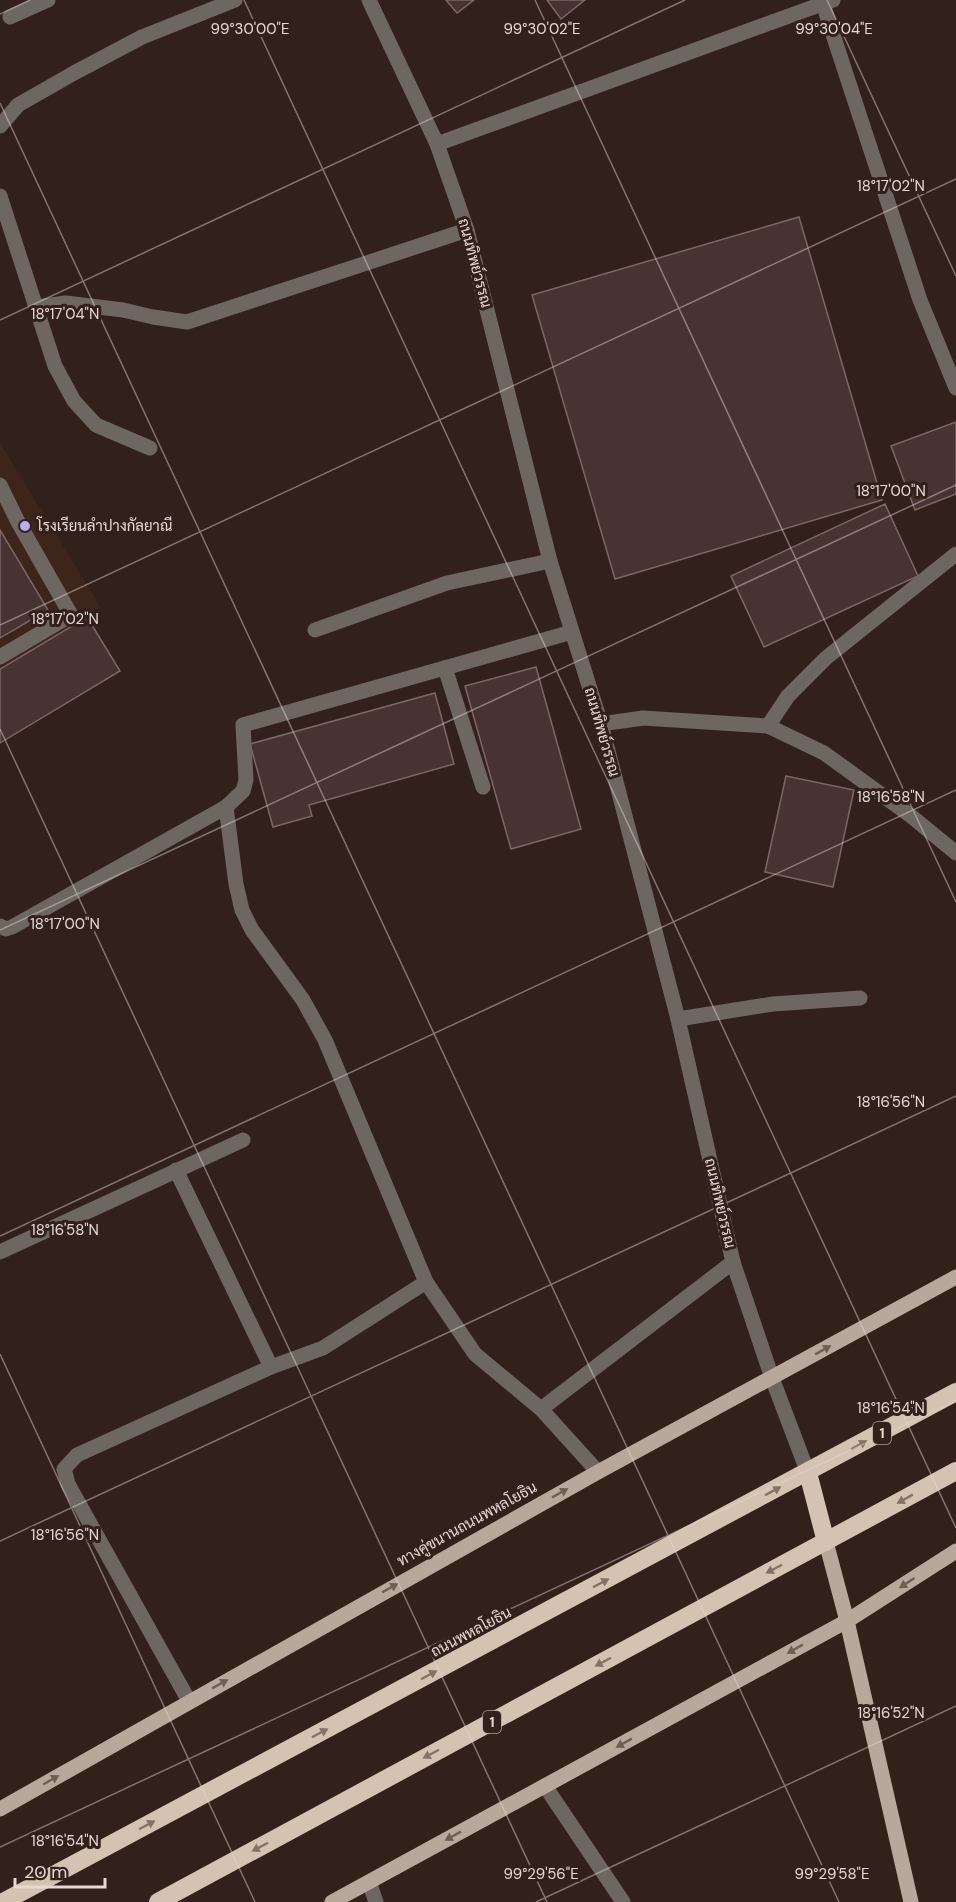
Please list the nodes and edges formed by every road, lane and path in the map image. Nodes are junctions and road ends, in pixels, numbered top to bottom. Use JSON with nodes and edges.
{"nodes":[{"id":1,"x":48,"y":0,"type":"edge"},
{"id":2,"x":235,"y":0,"type":"edge"},
{"id":3,"x":369,"y":0,"type":"edge"},
{"id":4,"x":828,"y":2,"type":"edge"},
{"id":5,"x":10,"y":16,"type":"dead end"},
{"id":6,"x":0,"y":126,"type":"edge"},
{"id":7,"x":437,"y":144,"type":"junction"},
{"id":8,"x":0,"y":196,"type":"edge"},
{"id":9,"x":467,"y":230,"type":"junction"},
{"id":10,"x":36,"y":307,"type":"junction"},
{"id":11,"x":956,"y":388,"type":"edge"},
{"id":12,"x":150,"y":448,"type":"dead end"},
{"id":13,"x":0,"y":484,"type":"edge"},
{"id":14,"x":956,"y":554,"type":"edge"},
{"id":15,"x":550,"y":561,"type":"junction"},
{"id":16,"x":315,"y":630,"type":"dead end"},
{"id":17,"x":572,"y":632,"type":"junction"},
{"id":18,"x":0,"y":657,"type":"edge"},
{"id":19,"x":445,"y":668,"type":"junction"},
{"id":20,"x":601,"y":724,"type":"junction"},
{"id":21,"x":768,"y":726,"type":"junction"},
{"id":22,"x":483,"y":788,"type":"dead end"},
{"id":23,"x":226,"y":807,"type":"junction"},
{"id":24,"x":956,"y":854,"type":"edge"},
{"id":25,"x":0,"y":926,"type":"edge"},
{"id":26,"x":861,"y":998,"type":"dead end"},
{"id":27,"x":678,"y":1019,"type":"junction"},
{"id":28,"x":243,"y":1140,"type":"dead end"},
{"id":29,"x":176,"y":1170,"type":"junction"},
{"id":30,"x":0,"y":1252,"type":"edge"},
{"id":31,"x":734,"y":1262,"type":"junction"},
{"id":32,"x":956,"y":1278,"type":"edge"},
{"id":33,"x":426,"y":1282,"type":"junction"},
{"id":34,"x":271,"y":1367,"type":"junction"},
{"id":35,"x":772,"y":1378,"type":"junction"},
{"id":36,"x":956,"y":1392,"type":"edge"},
{"id":37,"x":541,"y":1409,"type":"junction"},
{"id":38,"x":956,"y":1471,"type":"edge"},
{"id":39,"x":598,"y":1472,"type":"junction"},
{"id":40,"x":808,"y":1473,"type":"junction"},
{"id":41,"x":826,"y":1542,"type":"junction"},
{"id":42,"x":956,"y":1551,"type":"edge"},
{"id":43,"x":847,"y":1621,"type":"junction"},
{"id":44,"x":189,"y":1701,"type":"junction"},
{"id":45,"x":545,"y":1786,"type":"junction"},
{"id":46,"x":0,"y":1809,"type":"edge"},
{"id":47,"x":369,"y":1882,"type":"junction"},
{"id":48,"x":3,"y":1902,"type":"edge"},
{"id":49,"x":158,"y":1902,"type":"edge"},
{"id":50,"x":332,"y":1902,"type":"edge"},
{"id":51,"x":376,"y":1902,"type":"edge"},
{"id":52,"x":622,"y":1902,"type":"edge"},
{"id":53,"x":911,"y":1902,"type":"edge"}],
"edges":[{"from":1,"to":5,"type":"street"},
{"from":2,"to":6,"type":"street"},
{"from":3,"to":7,"type":"street","name":"ถนนทิพย์วรรณ"},
{"from":4,"to":7,"type":"street"},
{"from":4,"to":11,"type":"street"},
{"from":7,"to":9,"type":"street","name":"ถนนทิพย์วรรณ"},
{"from":8,"to":10,"type":"street"},
{"from":9,"to":10,"type":"street"},
{"from":9,"to":15,"type":"street","name":"ถนนทิพย์วรรณ"},
{"from":10,"to":12,"type":"street"},
{"from":13,"to":18,"type":"street"},
{"from":14,"to":21,"type":"street"},
{"from":15,"to":16,"type":"street"},
{"from":15,"to":17,"type":"street","name":"ถนนทิพย์วรรณ"},
{"from":17,"to":19,"type":"street"},
{"from":17,"to":20,"type":"street","name":"ถนนทิพย์วรรณ"},
{"from":19,"to":22,"type":"street"},
{"from":19,"to":23,"type":"street"},
{"from":20,"to":21,"type":"street"},
{"from":20,"to":27,"type":"street","name":"ถนนทิพย์วรรณ"},
{"from":21,"to":24,"type":"street"},
{"from":23,"to":25,"type":"street"},
{"from":23,"to":33,"type":"street"},
{"from":26,"to":27,"type":"street"},
{"from":27,"to":31,"type":"street","name":"ถนนทิพย์วรรณ"},
{"from":28,"to":29,"type":"street"},
{"from":29,"to":30,"type":"street"},
{"from":29,"to":34,"type":"street"},
{"from":31,"to":35,"type":"street","name":"ถนนทิพย์วรรณ"},
{"from":31,"to":37,"type":"street"},
{"from":35,"to":32,"type":"main road","name":"ทางคู่ขนานถนนพหลโยธิน","one_way":true},
{"from":33,"to":34,"type":"street"},
{"from":33,"to":37,"type":"street"},
{"from":34,"to":44,"type":"street"},
{"from":35,"to":39,"type":"main road","name":"ทางคู่ขนานถนนพหลโยธิน"},
{"from":35,"to":40,"type":"street","name":"ถนนทิพย์วรรณ"},
{"from":40,"to":36,"type":"highway","name":"ถนนพหลโยธิน","number":"1","one_way":true},
{"from":37,"to":39,"type":"street"},
{"from":38,"to":41,"type":"highway","number":"1","one_way":true},
{"from":44,"to":39,"type":"main road","name":"ทางคู่ขนานถนนพหลโยธิน","one_way":true},
{"from":40,"to":41,"type":"highway"},
{"from":48,"to":40,"type":"highway","name":"ถนนพหลโยธิน","number":"1","one_way":true},
{"from":41,"to":43,"type":"main road"},
{"from":41,"to":49,"type":"highway","number":"1","one_way":true},
{"from":42,"to":43,"type":"main road","one_way":true},
{"from":43,"to":45,"type":"main road","one_way":true},
{"from":43,"to":53,"type":"main road"},
{"from":46,"to":44,"type":"main road","name":"ทางคู่ขนานถนนพหลโยธิน","one_way":true},
{"from":45,"to":47,"type":"main road","one_way":true},
{"from":45,"to":52,"type":"street"},
{"from":47,"to":50,"type":"main road"},
{"from":47,"to":51,"type":"street"}]}
